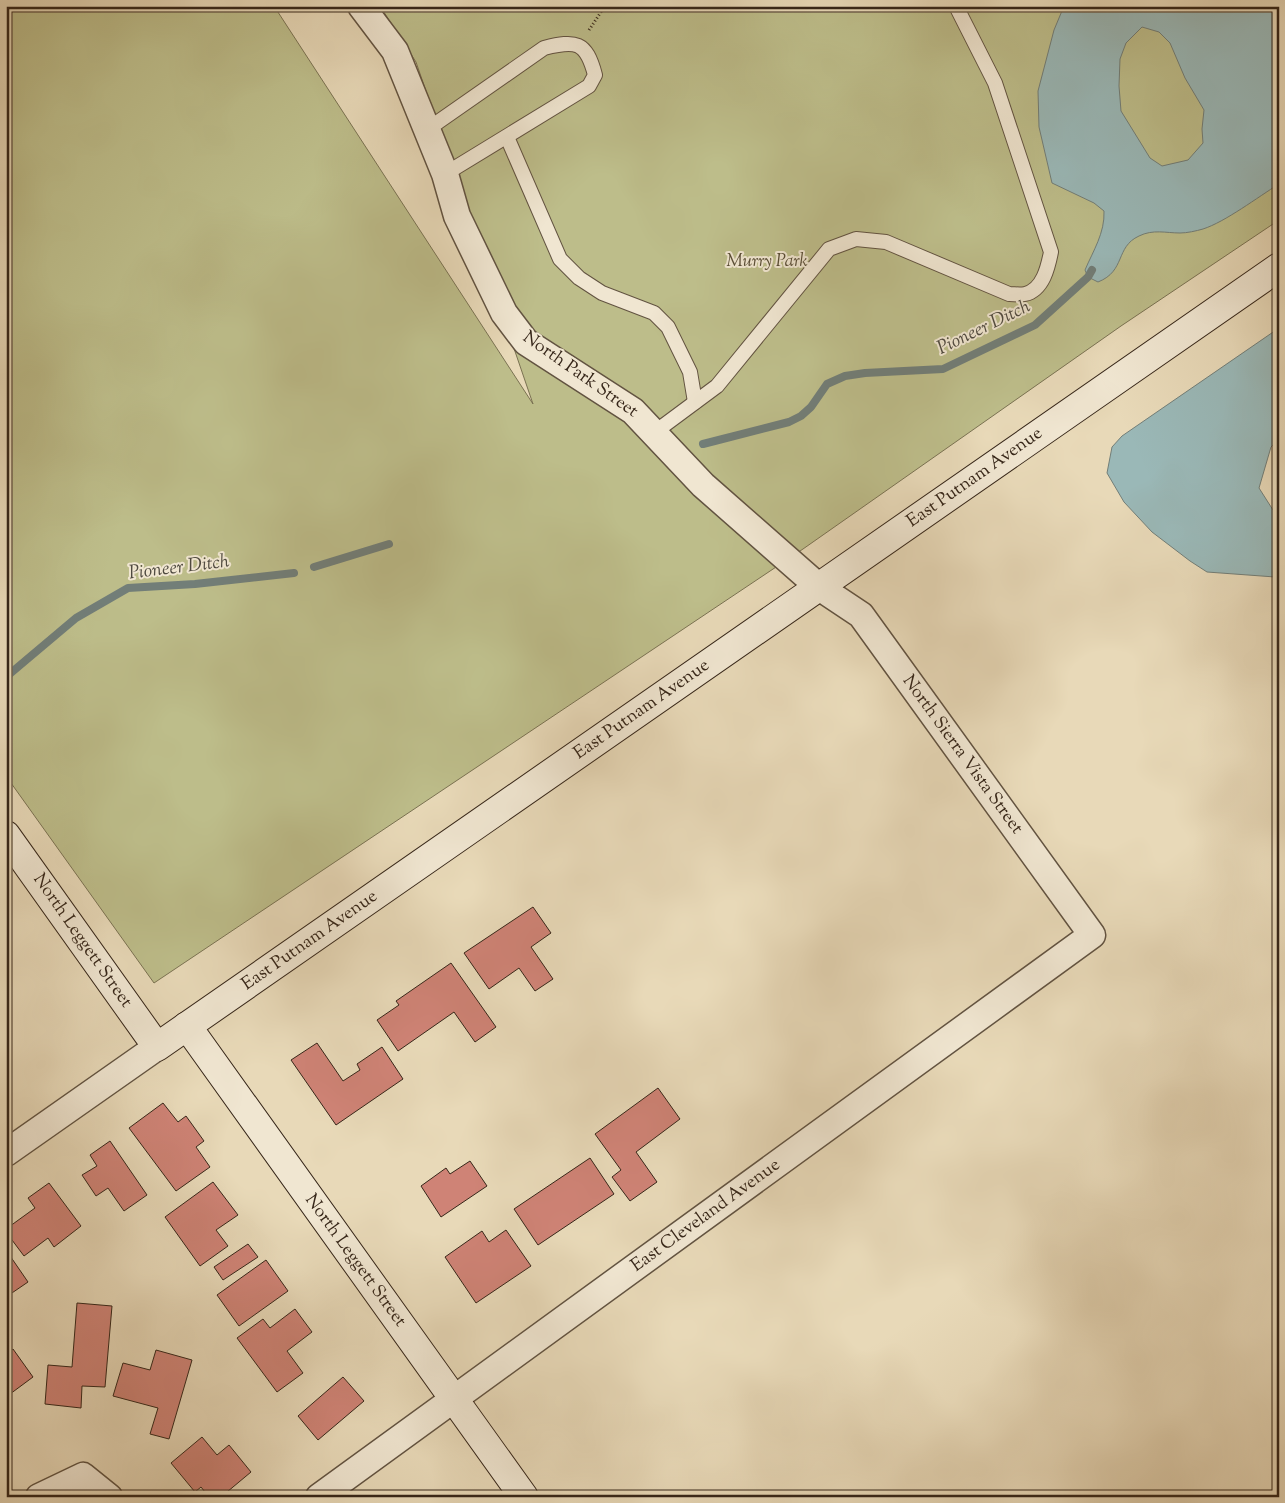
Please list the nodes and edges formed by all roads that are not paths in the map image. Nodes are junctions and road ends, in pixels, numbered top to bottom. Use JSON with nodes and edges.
{"nodes":[{"id":1,"x":361,"y":6,"type":"edge"},
{"id":2,"x":956,"y":6,"type":"edge"},
{"id":3,"x":428,"y":129,"type":"junction"},
{"id":4,"x":507,"y":137,"type":"junction"},
{"id":5,"x":445,"y":174,"type":"junction"},
{"id":6,"x":1279,"y":267,"type":"edge"},
{"id":7,"x":695,"y":402,"type":"junction"},
{"id":8,"x":655,"y":432,"type":"junction"},
{"id":9,"x":819,"y":586,"type":"junction"},
{"id":10,"x":6,"y":835,"type":"edge"},
{"id":11,"x":1092,"y":935,"type":"joint"},
{"id":12,"x":187,"y":1026,"type":"junction"},
{"id":13,"x":157,"y":1047,"type":"junction"},
{"id":14,"x":6,"y":1153,"type":"edge"},
{"id":15,"x":454,"y":1399,"type":"junction"},
{"id":16,"x":39,"y":1497,"type":"edge"},
{"id":17,"x":109,"y":1497,"type":"edge"},
{"id":18,"x":319,"y":1497,"type":"edge"},
{"id":19,"x":524,"y":1497,"type":"edge"}],
"edges":[{"from":1,"to":3,"type":"street","name":"North Park Street"},
{"from":2,"to":7,"type":"lane"},
{"from":3,"to":4,"type":"lane"},
{"from":3,"to":5,"type":"street","name":"North Park Street"},
{"from":4,"to":5,"type":"lane"},
{"from":4,"to":7,"type":"lane"},
{"from":5,"to":8,"type":"street","name":"North Park Street"},
{"from":6,"to":9,"type":"street","name":"East Putnam Avenue"},
{"from":7,"to":8,"type":"lane"},
{"from":8,"to":9,"type":"street","name":"North Park Street"},
{"from":9,"to":11,"type":"street","name":"North Sierra Vista Street"},
{"from":9,"to":12,"type":"street","name":"East Putnam Avenue"},
{"from":10,"to":13,"type":"street","name":"North Leggett Street"},
{"from":11,"to":15,"type":"street","name":"East Cleveland Avenue"},
{"from":12,"to":13,"type":"street","name":"East Putnam Avenue"},
{"from":12,"to":15,"type":"street","name":"North Leggett Street"},
{"from":13,"to":14,"type":"street","name":"East Putnam Avenue"},
{"from":15,"to":18,"type":"street","name":"East Cleveland Avenue"},
{"from":15,"to":19,"type":"street","name":"North Leggett Street"},
{"from":16,"to":17,"type":"street"}]}
